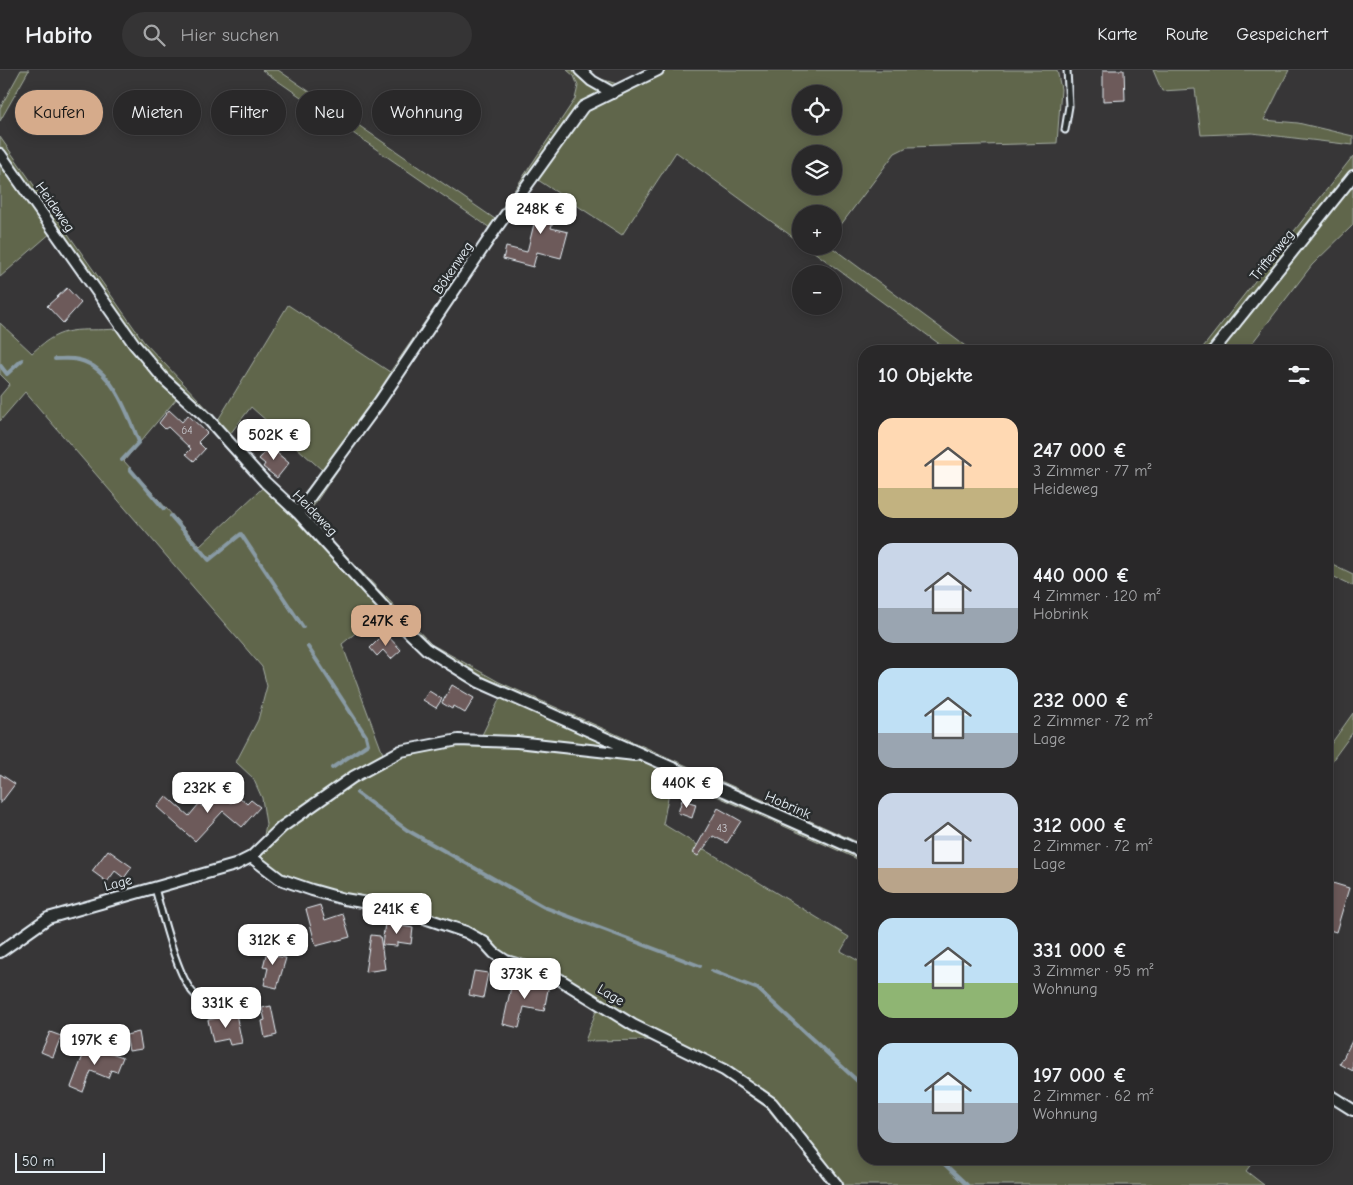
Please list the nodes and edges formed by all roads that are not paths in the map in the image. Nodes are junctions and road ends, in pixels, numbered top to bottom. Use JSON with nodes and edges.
{"nodes":[{"id":1,"x":580,"y":70,"type":"edge"},
{"id":2,"x":658,"y":70,"type":"edge"},
{"id":3,"x":1067,"y":70,"type":"edge"},
{"id":4,"x":613,"y":93,"type":"junction"},
{"id":5,"x":1065,"y":130,"type":"dead end"},
{"id":6,"x":0,"y":154,"type":"edge"},
{"id":7,"x":1353,"y":176,"type":"edge"},
{"id":8,"x":1218,"y":345,"type":"edge"},
{"id":9,"x":298,"y":513,"type":"junction"},
{"id":10,"x":646,"y":757,"type":"junction"},
{"id":11,"x":858,"y":850,"type":"edge"},
{"id":12,"x":250,"y":857,"type":"junction"},
{"id":13,"x":155,"y":888,"type":"junction"},
{"id":14,"x":0,"y":952,"type":"edge"},
{"id":15,"x":231,"y":1004,"type":"dead end"},
{"id":16,"x":1333,"y":1097,"type":"edge"},
{"id":17,"x":1353,"y":1110,"type":"edge"},
{"id":18,"x":837,"y":1185,"type":"edge"}],
"edges":[{"from":1,"to":4,"type":"street"},
{"from":2,"to":4,"type":"street","name":"Bökenweg"},
{"from":3,"to":5,"type":"lane"},
{"from":4,"to":9,"type":"street","name":"Bökenweg"},
{"from":6,"to":9,"type":"street","name":"Heideweg"},
{"from":7,"to":8,"type":"street","name":"Triftenweg"},
{"from":9,"to":10,"type":"street","name":"Heideweg"},
{"from":10,"to":11,"type":"street","name":"Hobrink"},
{"from":10,"to":12,"type":"street","name":"Lage"},
{"from":12,"to":13,"type":"street","name":"Lage"},
{"from":12,"to":18,"type":"street","name":"Lage"},
{"from":13,"to":14,"type":"street","name":"Lage"},
{"from":13,"to":15,"type":"lane"},
{"from":16,"to":17,"type":"street"}]}
